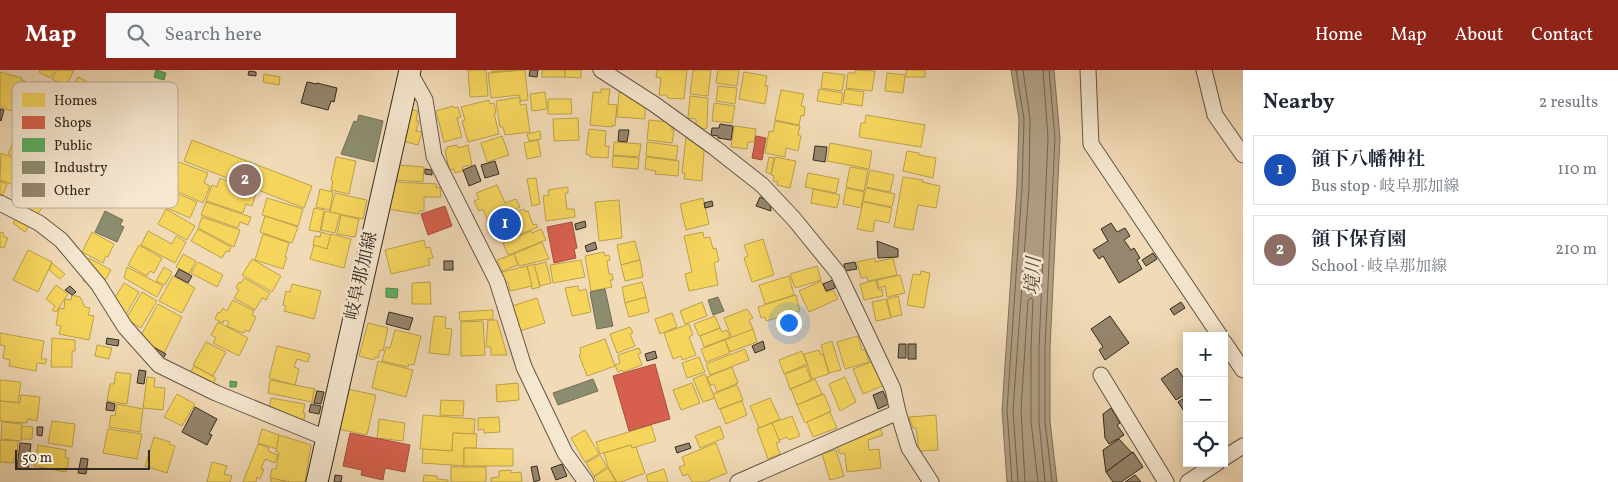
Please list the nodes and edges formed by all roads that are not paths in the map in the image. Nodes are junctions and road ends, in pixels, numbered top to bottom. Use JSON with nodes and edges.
{"nodes":[{"id":1,"x":601,"y":70,"type":"edge"},
{"id":2,"x":1088,"y":70,"type":"edge"},
{"id":3,"x":1204,"y":70,"type":"edge"},
{"id":4,"x":410,"y":72,"type":"edge"},
{"id":5,"x":1243,"y":155,"type":"edge"},
{"id":6,"x":0,"y":203,"type":"edge"},
{"id":7,"x":1217,"y":332,"type":"edge"},
{"id":8,"x":1228,"y":348,"type":"edge"},
{"id":9,"x":1243,"y":370,"type":"edge"},
{"id":10,"x":1101,"y":375,"type":"dead end"},
{"id":11,"x":898,"y":412,"type":"junction"},
{"id":12,"x":326,"y":438,"type":"junction"},
{"id":13,"x":1243,"y":446,"type":"edge"},
{"id":14,"x":1228,"y":455,"type":"edge"},
{"id":15,"x":1211,"y":467,"type":"edge"},
{"id":16,"x":316,"y":482,"type":"edge"},
{"id":17,"x":586,"y":482,"type":"edge"},
{"id":18,"x":738,"y":482,"type":"edge"},
{"id":19,"x":930,"y":482,"type":"edge"},
{"id":20,"x":1166,"y":482,"type":"edge"},
{"id":21,"x":1188,"y":482,"type":"edge"}],
"edges":[{"from":1,"to":11,"type":"street"},
{"from":2,"to":7,"type":"street"},
{"from":3,"to":5,"type":"street"},
{"from":4,"to":12,"type":"main road","name":"岐阜那加線"},
{"from":4,"to":17,"type":"street"},
{"from":6,"to":12,"type":"street"},
{"from":8,"to":9,"type":"street"},
{"from":10,"to":20,"type":"street"},
{"from":11,"to":18,"type":"street"},
{"from":11,"to":19,"type":"street"},
{"from":12,"to":16,"type":"main road","name":"岐阜那加線"},
{"from":13,"to":14,"type":"street"},
{"from":15,"to":21,"type":"street"}]}
